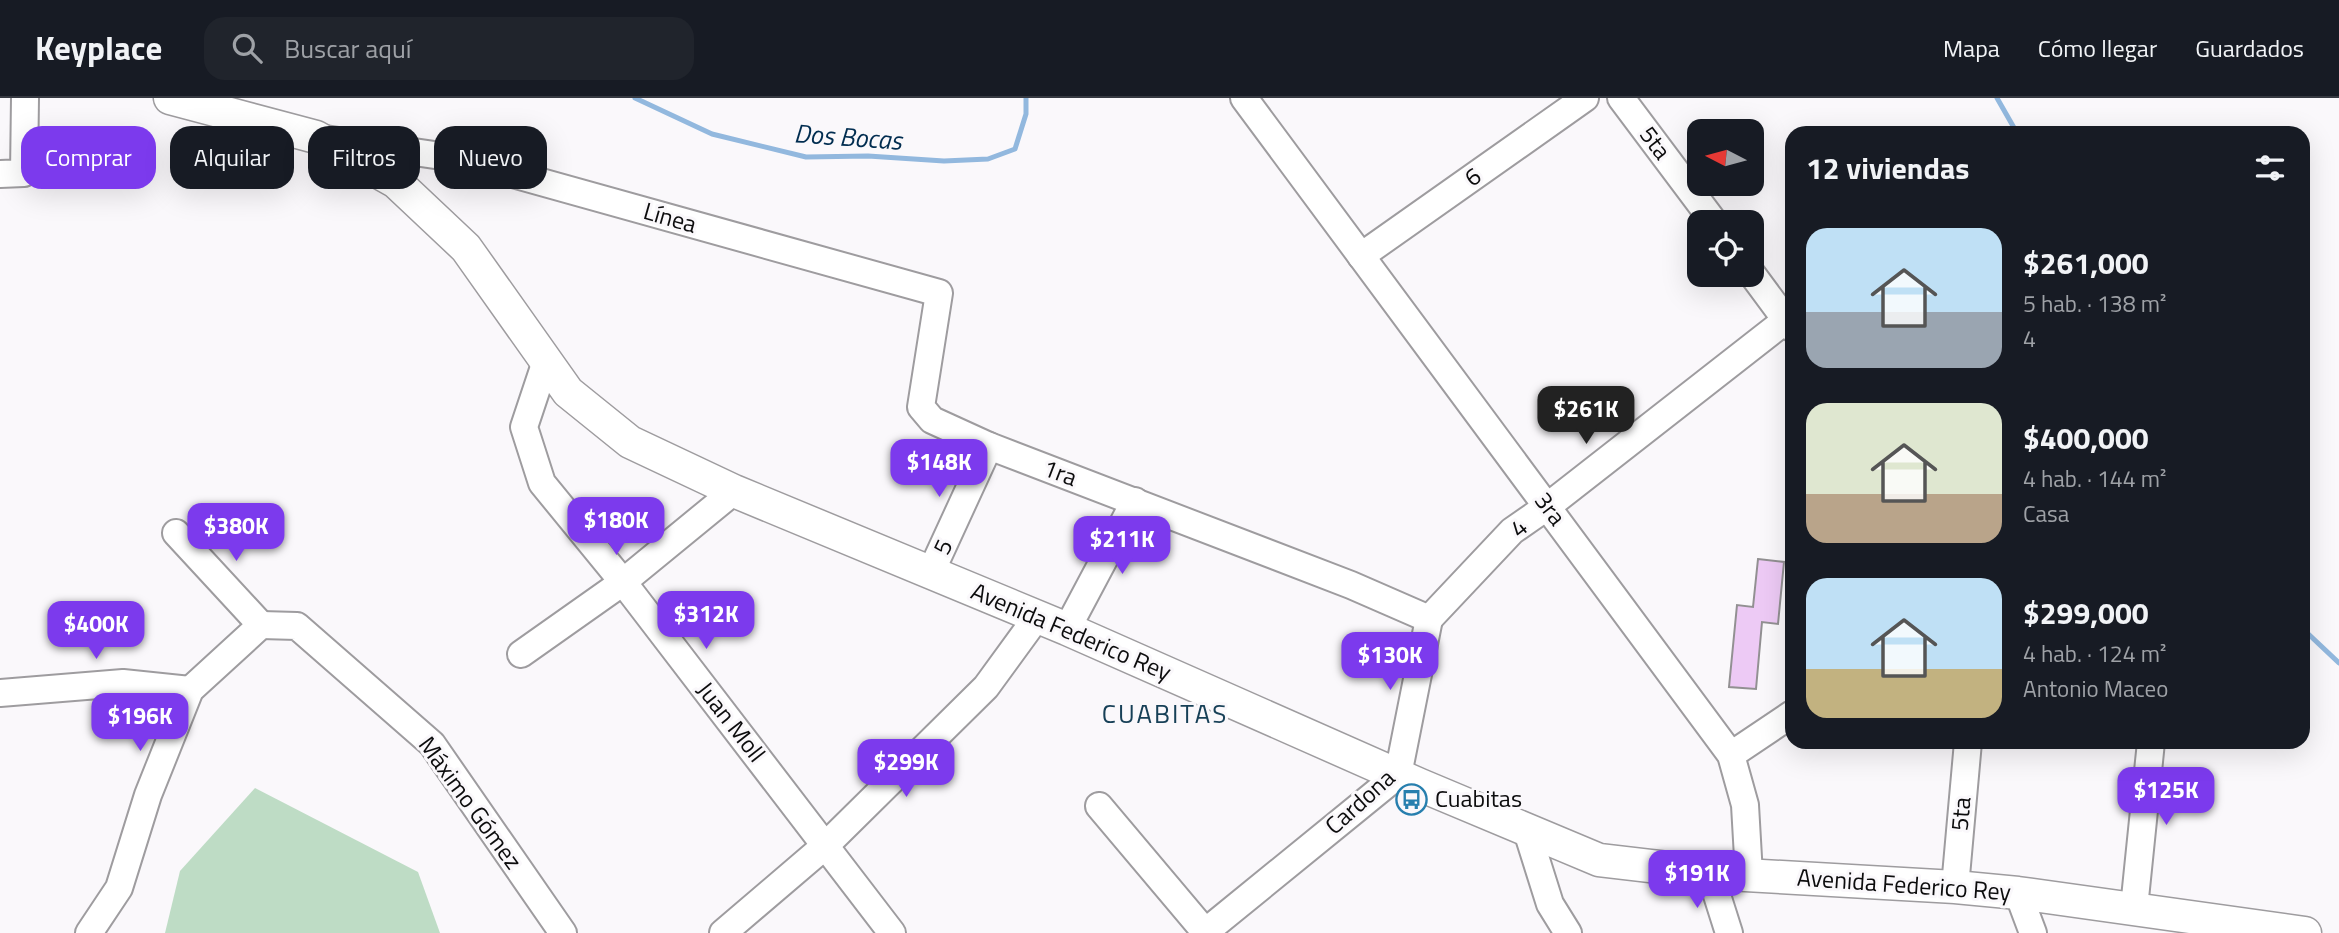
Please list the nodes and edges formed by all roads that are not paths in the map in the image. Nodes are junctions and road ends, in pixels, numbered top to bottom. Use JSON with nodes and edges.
{"nodes":[{"id":1,"x":25,"y":98,"type":"edge"},
{"id":2,"x":170,"y":98,"type":"edge"},
{"id":3,"x":1244,"y":98,"type":"edge"},
{"id":4,"x":1585,"y":98,"type":"edge"},
{"id":5,"x":1622,"y":98,"type":"edge"},
{"id":6,"x":308,"y":135,"type":"edge"},
{"id":7,"x":420,"y":153,"type":"edge"},
{"id":8,"x":12,"y":174,"type":"edge"},
{"id":9,"x":403,"y":189,"type":"edge"},
{"id":10,"x":1705,"y":210,"type":"edge"},
{"id":11,"x":1362,"y":256,"type":"junction"},
{"id":12,"x":1762,"y":287,"type":"edge"},
{"id":13,"x":939,"y":293,"type":"joint"},
{"id":14,"x":1785,"y":319,"type":"edge"},
{"id":15,"x":1785,"y":327,"type":"edge"},
{"id":16,"x":546,"y":361,"type":"junction"},
{"id":17,"x":989,"y":446,"type":"junction"},
{"id":18,"x":734,"y":491,"type":"junction"},
{"id":19,"x":1135,"y":501,"type":"junction"},
{"id":20,"x":1548,"y":506,"type":"junction"},
{"id":21,"x":176,"y":533,"type":"dead end"},
{"id":22,"x":931,"y":572,"type":"junction"},
{"id":23,"x":623,"y":582,"type":"junction"},
{"id":24,"x":1037,"y":617,"type":"junction"},
{"id":25,"x":1429,"y":619,"type":"junction"},
{"id":26,"x":261,"y":625,"type":"junction"},
{"id":27,"x":1068,"y":629,"type":"junction"},
{"id":28,"x":521,"y":654,"type":"dead end"},
{"id":29,"x":190,"y":690,"type":"junction"},
{"id":30,"x":0,"y":693,"type":"edge"},
{"id":31,"x":1785,"y":719,"type":"edge"},
{"id":32,"x":1967,"y":749,"type":"edge"},
{"id":33,"x":2150,"y":749,"type":"edge"},
{"id":34,"x":1731,"y":755,"type":"junction"},
{"id":35,"x":1398,"y":775,"type":"junction"},
{"id":36,"x":1099,"y":806,"type":"dead end"},
{"id":37,"x":1527,"y":831,"type":"junction"},
{"id":38,"x":826,"y":845,"type":"junction"},
{"id":39,"x":1710,"y":873,"type":"junction"},
{"id":40,"x":1749,"y":875,"type":"junction"},
{"id":41,"x":1955,"y":887,"type":"junction"},
{"id":42,"x":2018,"y":893,"type":"junction"},
{"id":43,"x":2134,"y":908,"type":"junction"},
{"id":44,"x":89,"y":933,"type":"edge"},
{"id":45,"x":563,"y":933,"type":"edge"},
{"id":46,"x":723,"y":933,"type":"edge"},
{"id":47,"x":892,"y":933,"type":"edge"},
{"id":48,"x":1205,"y":933,"type":"edge"},
{"id":49,"x":1568,"y":933,"type":"edge"},
{"id":50,"x":1730,"y":933,"type":"edge"},
{"id":51,"x":2033,"y":933,"type":"edge"},
{"id":52,"x":2305,"y":933,"type":"edge"}],
"edges":[{"from":1,"to":8,"type":"street"},
{"from":2,"to":6,"type":"main road","name":"Avenida Federico Rey"},
{"from":3,"to":11,"type":"street","name":"3ra"},
{"from":4,"to":11,"type":"street","name":"6"},
{"from":5,"to":10,"type":"street","name":"5ta"},
{"from":7,"to":13,"type":"street","name":"Línea"},
{"from":9,"to":16,"type":"main road","name":"Avenida Federico Rey"},
{"from":11,"to":20,"type":"street","name":"3ra"},
{"from":12,"to":14,"type":"street"},
{"from":13,"to":17,"type":"street","name":"1ra"},
{"from":15,"to":20,"type":"street","name":"4"},
{"from":16,"to":18,"type":"main road","name":"Avenida Federico Rey"},
{"from":16,"to":23,"type":"street","name":"Juan Moll"},
{"from":17,"to":19,"type":"street","name":"1ra"},
{"from":17,"to":22,"type":"street","name":"5"},
{"from":18,"to":22,"type":"main road","name":"Avenida Federico Rey"},
{"from":18,"to":23,"type":"street"},
{"from":19,"to":25,"type":"street","name":"1ra"},
{"from":19,"to":27,"type":"street"},
{"from":20,"to":25,"type":"street","name":"4"},
{"from":20,"to":34,"type":"street","name":"3ra"},
{"from":21,"to":26,"type":"street"},
{"from":22,"to":24,"type":"main road","name":"Avenida Federico Rey"},
{"from":23,"to":28,"type":"street"},
{"from":23,"to":38,"type":"street","name":"Juan Moll"},
{"from":24,"to":27,"type":"main road","name":"Avenida Federico Rey"},
{"from":24,"to":38,"type":"street"},
{"from":25,"to":35,"type":"street","name":"Cardona"},
{"from":26,"to":29,"type":"street"},
{"from":26,"to":45,"type":"street","name":"Máximo Gómez"},
{"from":27,"to":35,"type":"main road","name":"Avenida Federico Rey"},
{"from":29,"to":30,"type":"street"},
{"from":29,"to":44,"type":"street"},
{"from":31,"to":34,"type":"street"},
{"from":32,"to":41,"type":"street","name":"5ta"},
{"from":33,"to":43,"type":"street"},
{"from":34,"to":40,"type":"street","name":"3ra"},
{"from":35,"to":37,"type":"main road","name":"Avenida Federico Rey"},
{"from":35,"to":48,"type":"street","name":"Cardona"},
{"from":36,"to":48,"type":"street"},
{"from":37,"to":39,"type":"main road","name":"Avenida Federico Rey"},
{"from":37,"to":49,"type":"street"},
{"from":38,"to":46,"type":"street"},
{"from":38,"to":47,"type":"street","name":"Juan Moll"},
{"from":39,"to":40,"type":"main road","name":"Avenida Federico Rey"},
{"from":39,"to":50,"type":"street"},
{"from":40,"to":41,"type":"main road","name":"Avenida Federico Rey"},
{"from":41,"to":42,"type":"main road","name":"Avenida Federico Rey"},
{"from":42,"to":43,"type":"main road","name":"Avenida Federico Rey"},
{"from":42,"to":51,"type":"street"},
{"from":43,"to":52,"type":"main road","name":"Avenida Federico Rey"}]}
